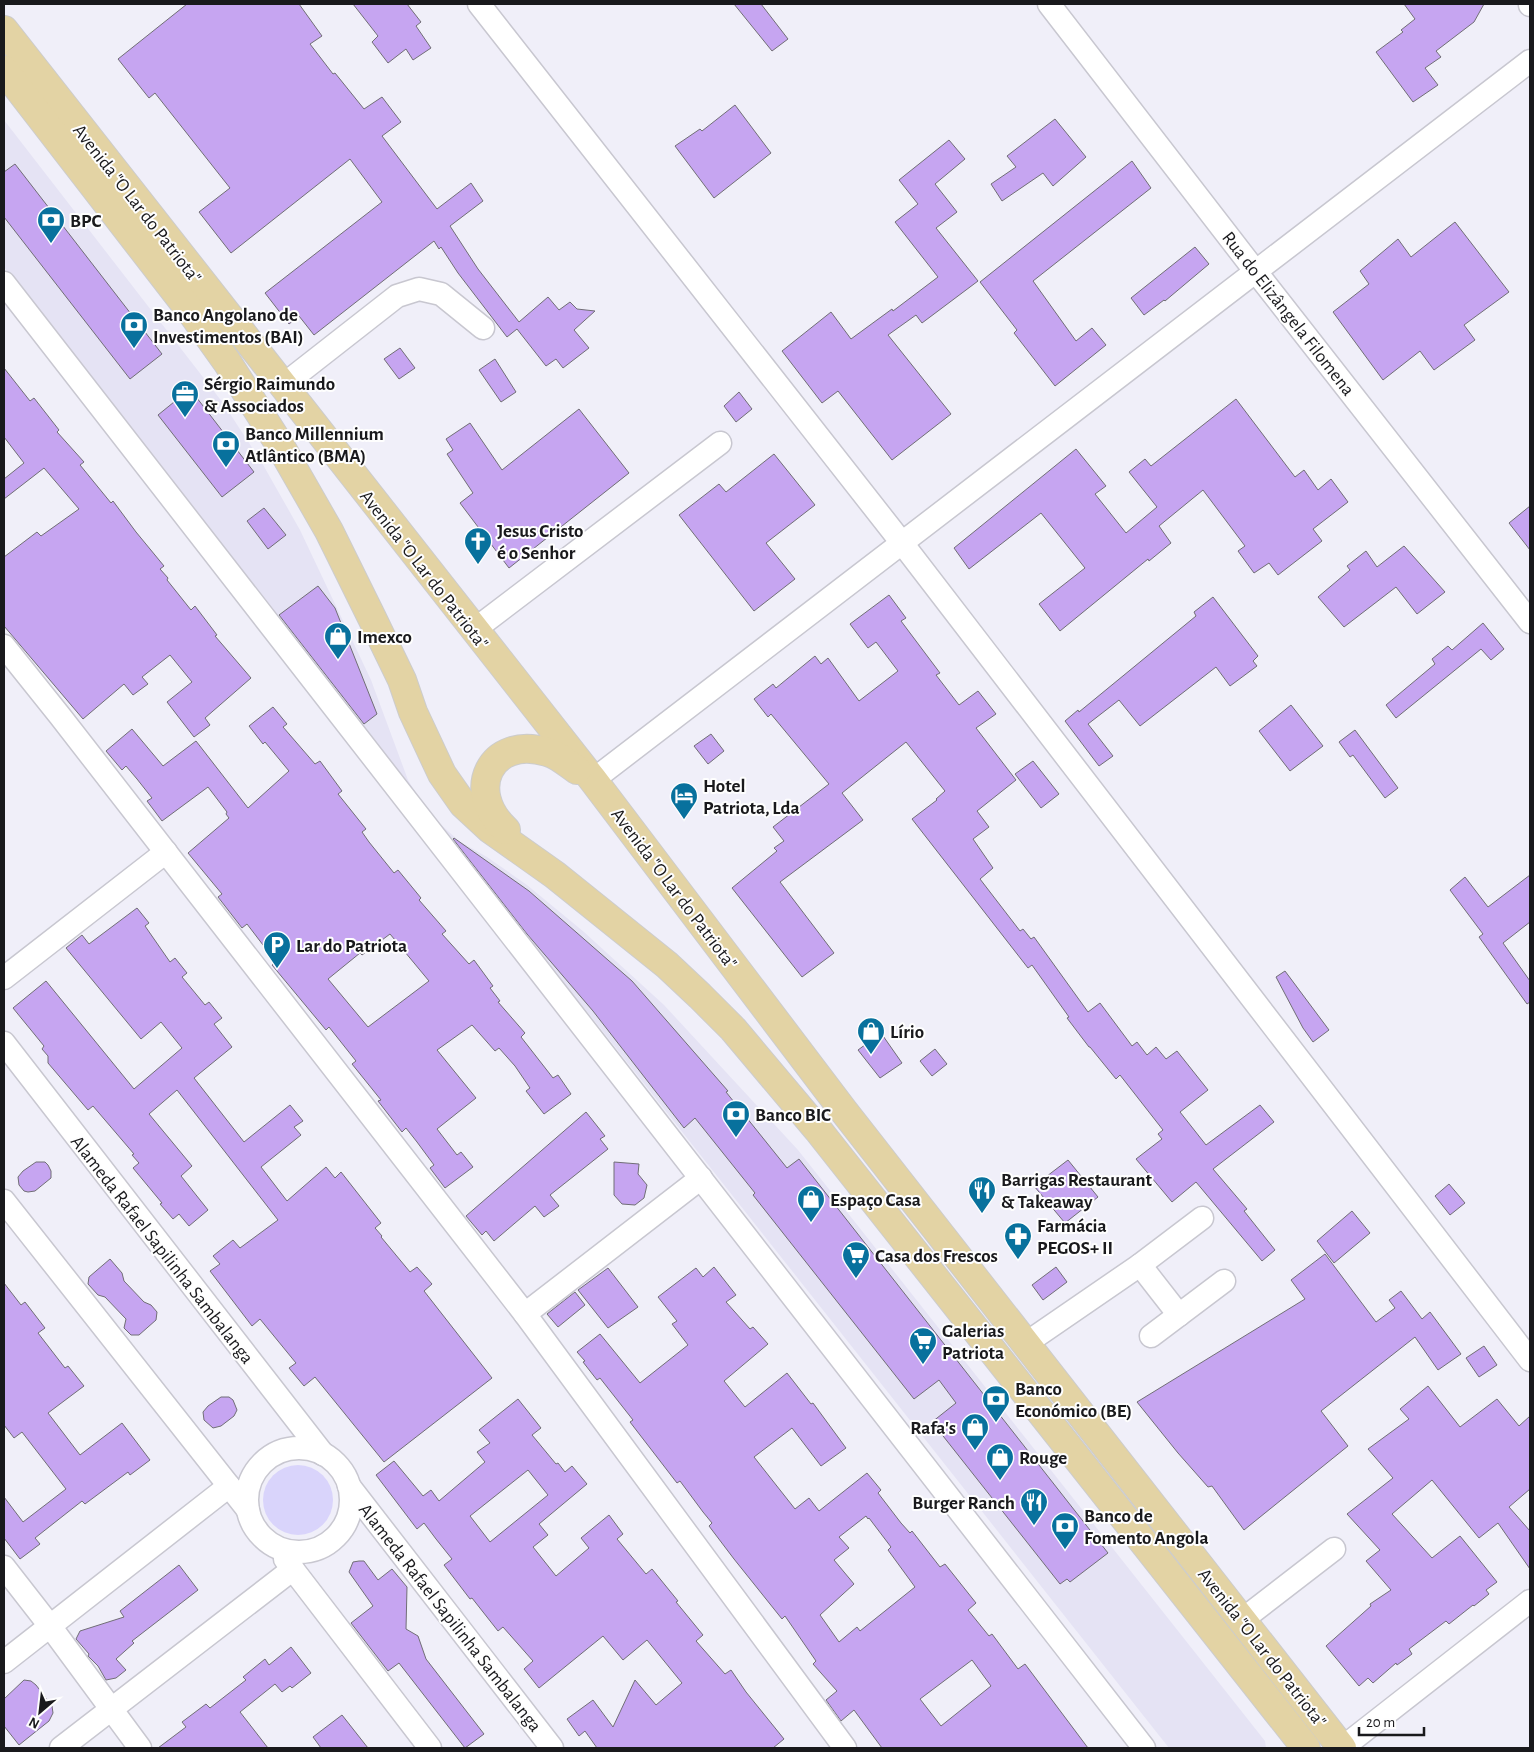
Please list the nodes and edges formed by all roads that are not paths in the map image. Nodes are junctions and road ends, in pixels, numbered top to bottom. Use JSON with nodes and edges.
{"nodes":[{"id":1,"x":479,"y":4,"type":"edge"},
{"id":2,"x":1050,"y":4,"type":"edge"},
{"id":3,"x":4,"y":30,"type":"edge"},
{"id":4,"x":1530,"y":61,"type":"edge"},
{"id":5,"x":4,"y":70,"type":"edge"},
{"id":6,"x":1256,"y":272,"type":"junction"},
{"id":7,"x":4,"y":283,"type":"edge"},
{"id":8,"x":483,"y":328,"type":"dead end"},
{"id":9,"x":282,"y":386,"type":"junction"},
{"id":10,"x":720,"y":443,"type":"dead end"},
{"id":11,"x":902,"y":543,"type":"junction"},
{"id":12,"x":1530,"y":622,"type":"edge"},
{"id":13,"x":474,"y":630,"type":"junction"},
{"id":14,"x":4,"y":646,"type":"edge"},
{"id":15,"x":593,"y":780,"type":"junction"},
{"id":16,"x":166,"y":852,"type":"junction"},
{"id":17,"x":555,"y":875,"type":"junction"},
{"id":18,"x":4,"y":978,"type":"edge"},
{"id":19,"x":4,"y":1043,"type":"edge"},
{"id":20,"x":701,"y":1178,"type":"junction"},
{"id":21,"x":4,"y":1200,"type":"edge"},
{"id":22,"x":1202,"y":1218,"type":"dead end"},
{"id":23,"x":1140,"y":1265,"type":"junction"},
{"id":24,"x":1224,"y":1281,"type":"dead end"},
{"id":25,"x":525,"y":1314,"type":"junction"},
{"id":26,"x":1179,"y":1315,"type":"junction"},
{"id":27,"x":1151,"y":1336,"type":"dead end"},
{"id":28,"x":1025,"y":1344,"type":"junction"},
{"id":29,"x":1530,"y":1360,"type":"edge"},
{"id":30,"x":323,"y":1454,"type":"junction"},
{"id":31,"x":229,"y":1486,"type":"junction"},
{"id":32,"x":349,"y":1486,"type":"junction"},
{"id":33,"x":248,"y":1510,"type":"junction"},
{"id":34,"x":275,"y":1546,"type":"junction"},
{"id":35,"x":1334,"y":1550,"type":"dead end"},
{"id":36,"x":4,"y":1566,"type":"edge"},
{"id":37,"x":293,"y":1569,"type":"junction"},
{"id":38,"x":1530,"y":1601,"type":"edge"},
{"id":39,"x":1242,"y":1620,"type":"junction"},
{"id":40,"x":50,"y":1626,"type":"junction"},
{"id":41,"x":4,"y":1662,"type":"edge"},
{"id":42,"x":111,"y":1710,"type":"junction"},
{"id":43,"x":61,"y":1748,"type":"edge"},
{"id":44,"x":140,"y":1748,"type":"edge"},
{"id":45,"x":430,"y":1748,"type":"edge"},
{"id":46,"x":552,"y":1748,"type":"edge"},
{"id":47,"x":845,"y":1748,"type":"edge"},
{"id":48,"x":1144,"y":1748,"type":"edge"},
{"id":49,"x":1306,"y":1748,"type":"edge"},
{"id":50,"x":1342,"y":1748,"type":"edge"}],
"edges":[{"from":1,"to":11,"type":"street"},
{"from":2,"to":6,"type":"street","name":"Rua do Elizângela Filomena"},
{"from":3,"to":9,"type":"main road","name":"Avenida \"O Lar do Patriota\""},
{"from":4,"to":6,"type":"street"},
{"from":5,"to":17,"type":"main road","name":"Avenida \"O Lar do Patriota\""},
{"from":6,"to":11,"type":"street"},
{"from":6,"to":12,"type":"street","name":"Rua do Elizângela Filomena"},
{"from":7,"to":20,"type":"street"},
{"from":8,"to":9,"type":"street"},
{"from":9,"to":13,"type":"main road","name":"Avenida \"O Lar do Patriota\""},
{"from":10,"to":13,"type":"street"},
{"from":11,"to":15,"type":"street"},
{"from":11,"to":29,"type":"street"},
{"from":13,"to":15,"type":"main road","name":"Avenida \"O Lar do Patriota\""},
{"from":14,"to":16,"type":"street"},
{"from":15,"to":17,"type":"main road"},
{"from":15,"to":28,"type":"main road","name":"Avenida \"O Lar do Patriota\""},
{"from":16,"to":18,"type":"street"},
{"from":16,"to":25,"type":"street"},
{"from":17,"to":49,"type":"main road","name":"Avenida \"O Lar do Patriota\""},
{"from":19,"to":30,"type":"street","name":"Alameda Rafael Sapilinha Sambalanga"},
{"from":20,"to":25,"type":"street"},
{"from":20,"to":48,"type":"street"},
{"from":21,"to":31,"type":"street","name":"Alameda Rafael Sapilinha Sambalanga"},
{"from":22,"to":23,"type":"street"},
{"from":23,"to":26,"type":"street"},
{"from":23,"to":28,"type":"street"},
{"from":24,"to":26,"type":"street"},
{"from":25,"to":47,"type":"street"},
{"from":26,"to":27,"type":"street"},
{"from":28,"to":39,"type":"main road","name":"Avenida \"O Lar do Patriota\""},
{"from":30,"to":32,"type":"street","name":"Alameda Rafael Sapilinha Sambalanga"},
{"from":30,"to":33,"type":"street","name":"Alameda Rafael Sapilinha Sambalanga"},
{"from":31,"to":33,"type":"street","name":"Alameda Rafael Sapilinha Sambalanga"},
{"from":31,"to":40,"type":"street"},
{"from":32,"to":34,"type":"street","name":"Alameda Rafael Sapilinha Sambalanga"},
{"from":32,"to":46,"type":"street","name":"Alameda Rafael Sapilinha Sambalanga"},
{"from":33,"to":34,"type":"street","name":"Alameda Rafael Sapilinha Sambalanga"},
{"from":34,"to":37,"type":"street","name":"Alameda Rafael Sapilinha Sambalanga"},
{"from":35,"to":39,"type":"street"},
{"from":36,"to":40,"type":"street"},
{"from":37,"to":42,"type":"street"},
{"from":37,"to":45,"type":"street","name":"Alameda Rafael Sapilinha Sambalanga"},
{"from":38,"to":50,"type":"street"},
{"from":39,"to":50,"type":"main road","name":"Avenida \"O Lar do Patriota\""},
{"from":40,"to":41,"type":"street"},
{"from":40,"to":42,"type":"street"},
{"from":42,"to":43,"type":"street"},
{"from":42,"to":44,"type":"street"}]}
